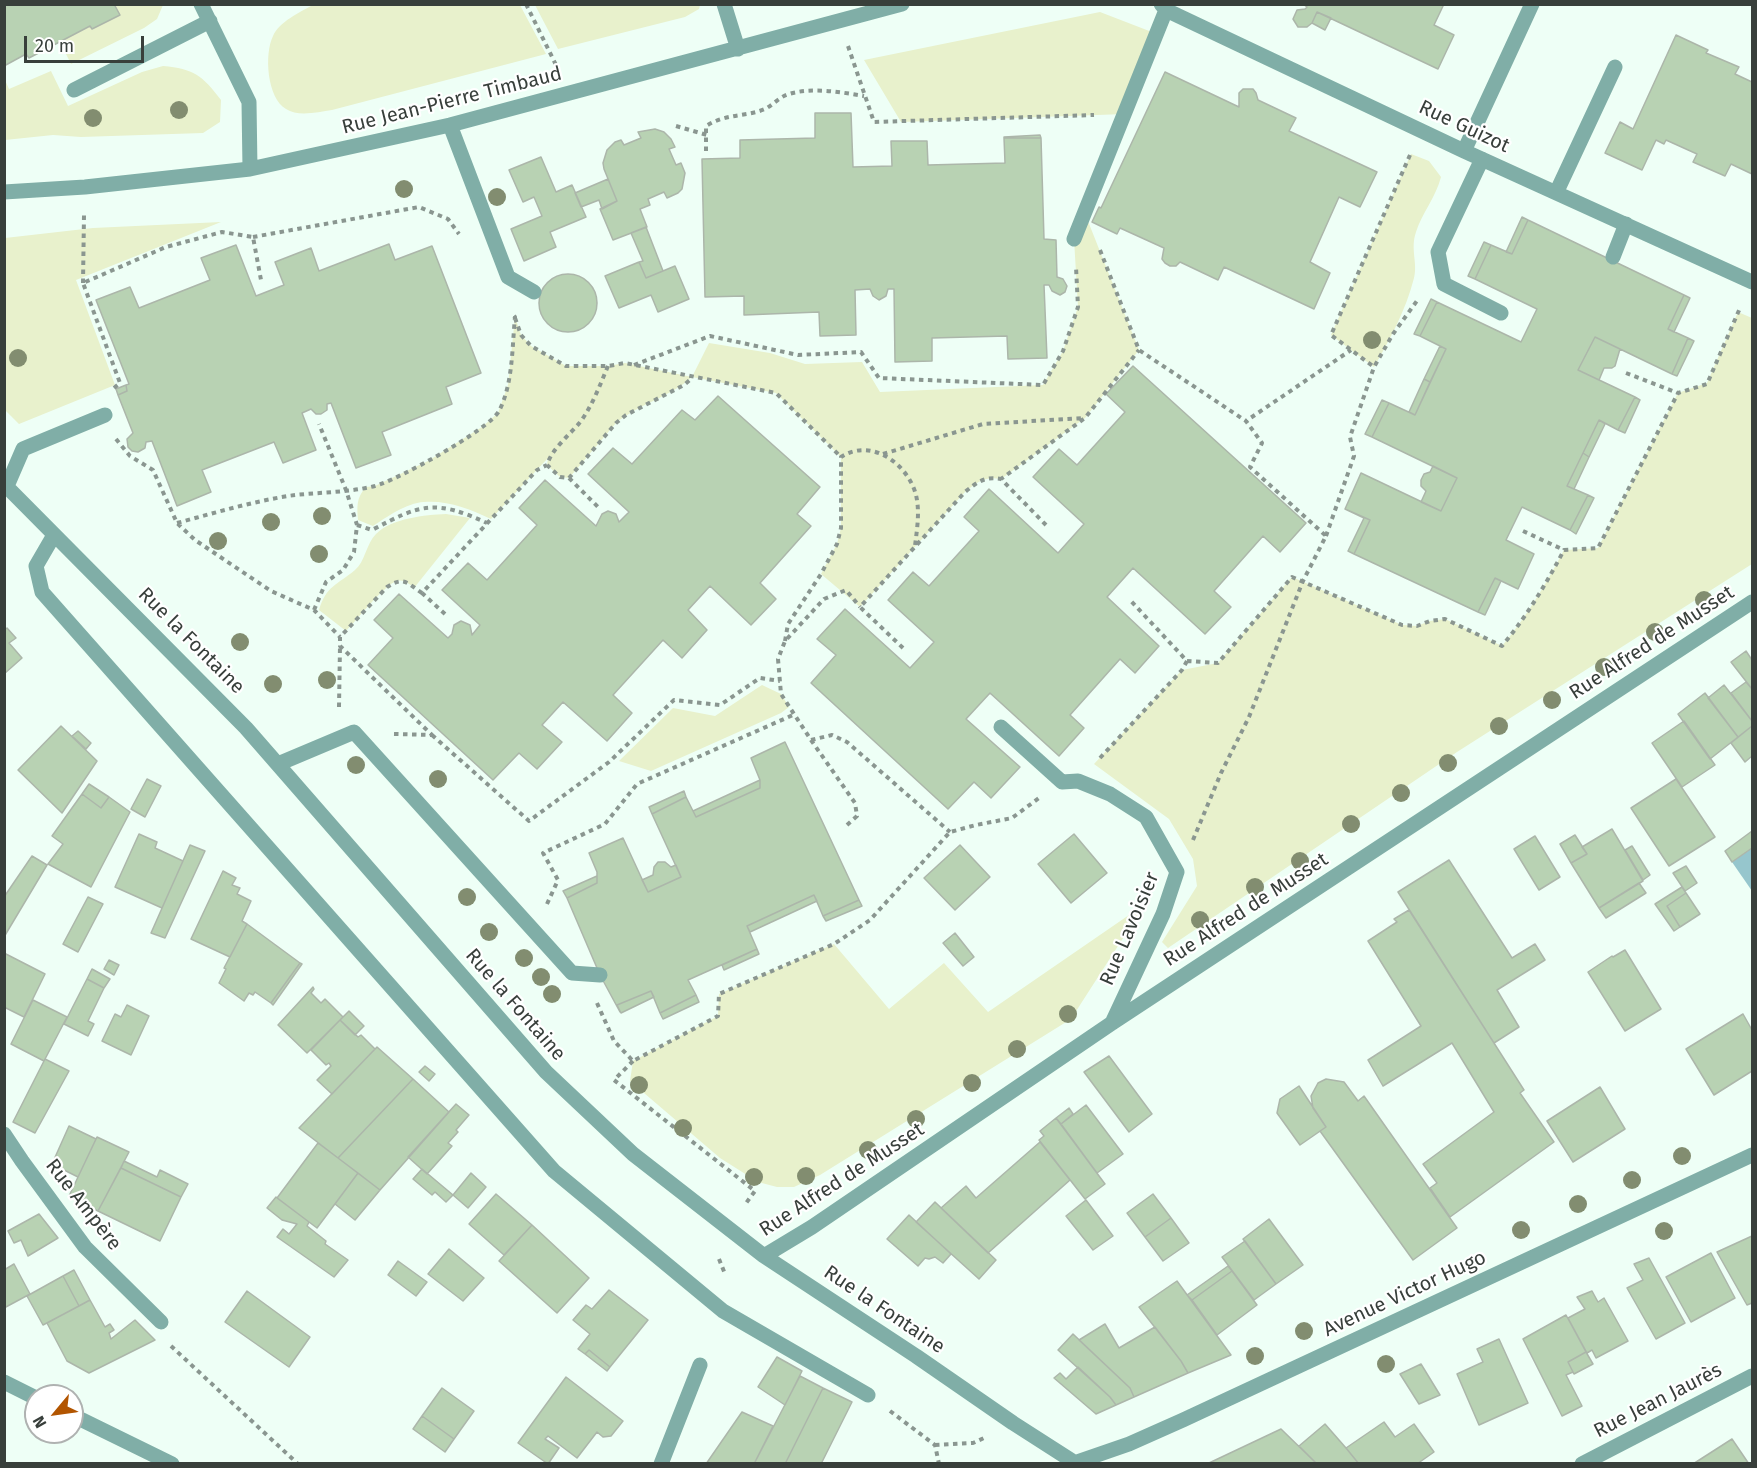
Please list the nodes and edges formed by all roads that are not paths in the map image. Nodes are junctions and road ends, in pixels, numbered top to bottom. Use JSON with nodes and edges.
{"nodes":[{"id":1,"x":201,"y":4,"type":"edge"},
{"id":2,"x":724,"y":4,"type":"edge"},
{"id":3,"x":902,"y":4,"type":"edge"},
{"id":4,"x":1532,"y":4,"type":"edge"},
{"id":5,"x":1164,"y":7,"type":"edge"},
{"id":6,"x":210,"y":21,"type":"junction"},
{"id":7,"x":738,"y":49,"type":"junction"},
{"id":8,"x":1615,"y":67,"type":"dead end"},
{"id":9,"x":74,"y":90,"type":"dead end"},
{"id":10,"x":450,"y":125,"type":"junction"},
{"id":11,"x":1464,"y":151,"type":"junction"},
{"id":12,"x":1482,"y":159,"type":"junction"},
{"id":13,"x":250,"y":169,"type":"junction"},
{"id":14,"x":1557,"y":191,"type":"junction"},
{"id":15,"x":4,"y":192,"type":"edge"},
{"id":16,"x":1626,"y":224,"type":"junction"},
{"id":17,"x":1074,"y":239,"type":"road end"},
{"id":18,"x":1613,"y":257,"type":"dead end"},
{"id":19,"x":1752,"y":282,"type":"edge"},
{"id":20,"x":534,"y":292,"type":"dead end"},
{"id":21,"x":1501,"y":313,"type":"dead end"},
{"id":22,"x":105,"y":415,"type":"road end"},
{"id":23,"x":6,"y":485,"type":"edge"},
{"id":24,"x":54,"y":535,"type":"junction"},
{"id":25,"x":1752,"y":602,"type":"edge"},
{"id":26,"x":1001,"y":728,"type":"dead end"},
{"id":27,"x":278,"y":764,"type":"junction"},
{"id":28,"x":600,"y":975,"type":"dead end"},
{"id":29,"x":1112,"y":1023,"type":"junction"},
{"id":30,"x":4,"y":1134,"type":"edge"},
{"id":31,"x":1752,"y":1155,"type":"edge"},
{"id":32,"x":764,"y":1256,"type":"junction"},
{"id":33,"x":161,"y":1322,"type":"road end"},
{"id":34,"x":700,"y":1365,"type":"dead end"},
{"id":35,"x":1752,"y":1376,"type":"edge"},
{"id":36,"x":4,"y":1382,"type":"edge"},
{"id":37,"x":24,"y":1392,"type":"edge"},
{"id":38,"x":868,"y":1395,"type":"road end"},
{"id":39,"x":84,"y":1421,"type":"edge"},
{"id":40,"x":1074,"y":1463,"type":"edge"},
{"id":41,"x":172,"y":1464,"type":"edge"},
{"id":42,"x":661,"y":1464,"type":"edge"},
{"id":43,"x":1582,"y":1464,"type":"edge"}],
"edges":[{"from":1,"to":6,"type":"street"},
{"from":2,"to":7,"type":"street"},
{"from":3,"to":7,"type":"street","name":"Rue Jean-Pierre Timbaud"},
{"from":4,"to":11,"type":"street"},
{"from":5,"to":11,"type":"street","name":"Rue Guizot"},
{"from":5,"to":17,"type":"street"},
{"from":6,"to":9,"type":"street"},
{"from":6,"to":13,"type":"street"},
{"from":7,"to":10,"type":"street","name":"Rue Jean-Pierre Timbaud"},
{"from":8,"to":14,"type":"street"},
{"from":10,"to":13,"type":"street","name":"Rue Jean-Pierre Timbaud"},
{"from":10,"to":20,"type":"street"},
{"from":11,"to":12,"type":"street","name":"Rue Guizot"},
{"from":12,"to":14,"type":"street","name":"Rue Guizot"},
{"from":12,"to":21,"type":"street"},
{"from":13,"to":15,"type":"street","name":"Rue Jean-Pierre Timbaud"},
{"from":14,"to":16,"type":"street","name":"Rue Guizot"},
{"from":16,"to":18,"type":"street"},
{"from":16,"to":19,"type":"street","name":"Rue Guizot"},
{"from":22,"to":23,"type":"street"},
{"from":23,"to":24,"type":"street","name":"Rue la Fontaine"},
{"from":24,"to":27,"type":"street","name":"Rue la Fontaine"},
{"from":24,"to":38,"type":"street"},
{"from":25,"to":29,"type":"street","name":"Rue Alfred de Musset"},
{"from":26,"to":29,"type":"street","name":"Rue Lavoisier"},
{"from":27,"to":28,"type":"street"},
{"from":27,"to":32,"type":"street","name":"Rue la Fontaine"},
{"from":29,"to":32,"type":"street","name":"Rue Alfred de Musset"},
{"from":30,"to":33,"type":"street","name":"Rue Ampère"},
{"from":31,"to":40,"type":"street","name":"Avenue Victor Hugo"},
{"from":32,"to":40,"type":"street","name":"Rue la Fontaine"},
{"from":34,"to":42,"type":"street"},
{"from":35,"to":43,"type":"street","name":"Rue Jean Jaurès"},
{"from":36,"to":37,"type":"street"},
{"from":39,"to":41,"type":"street"}]}
